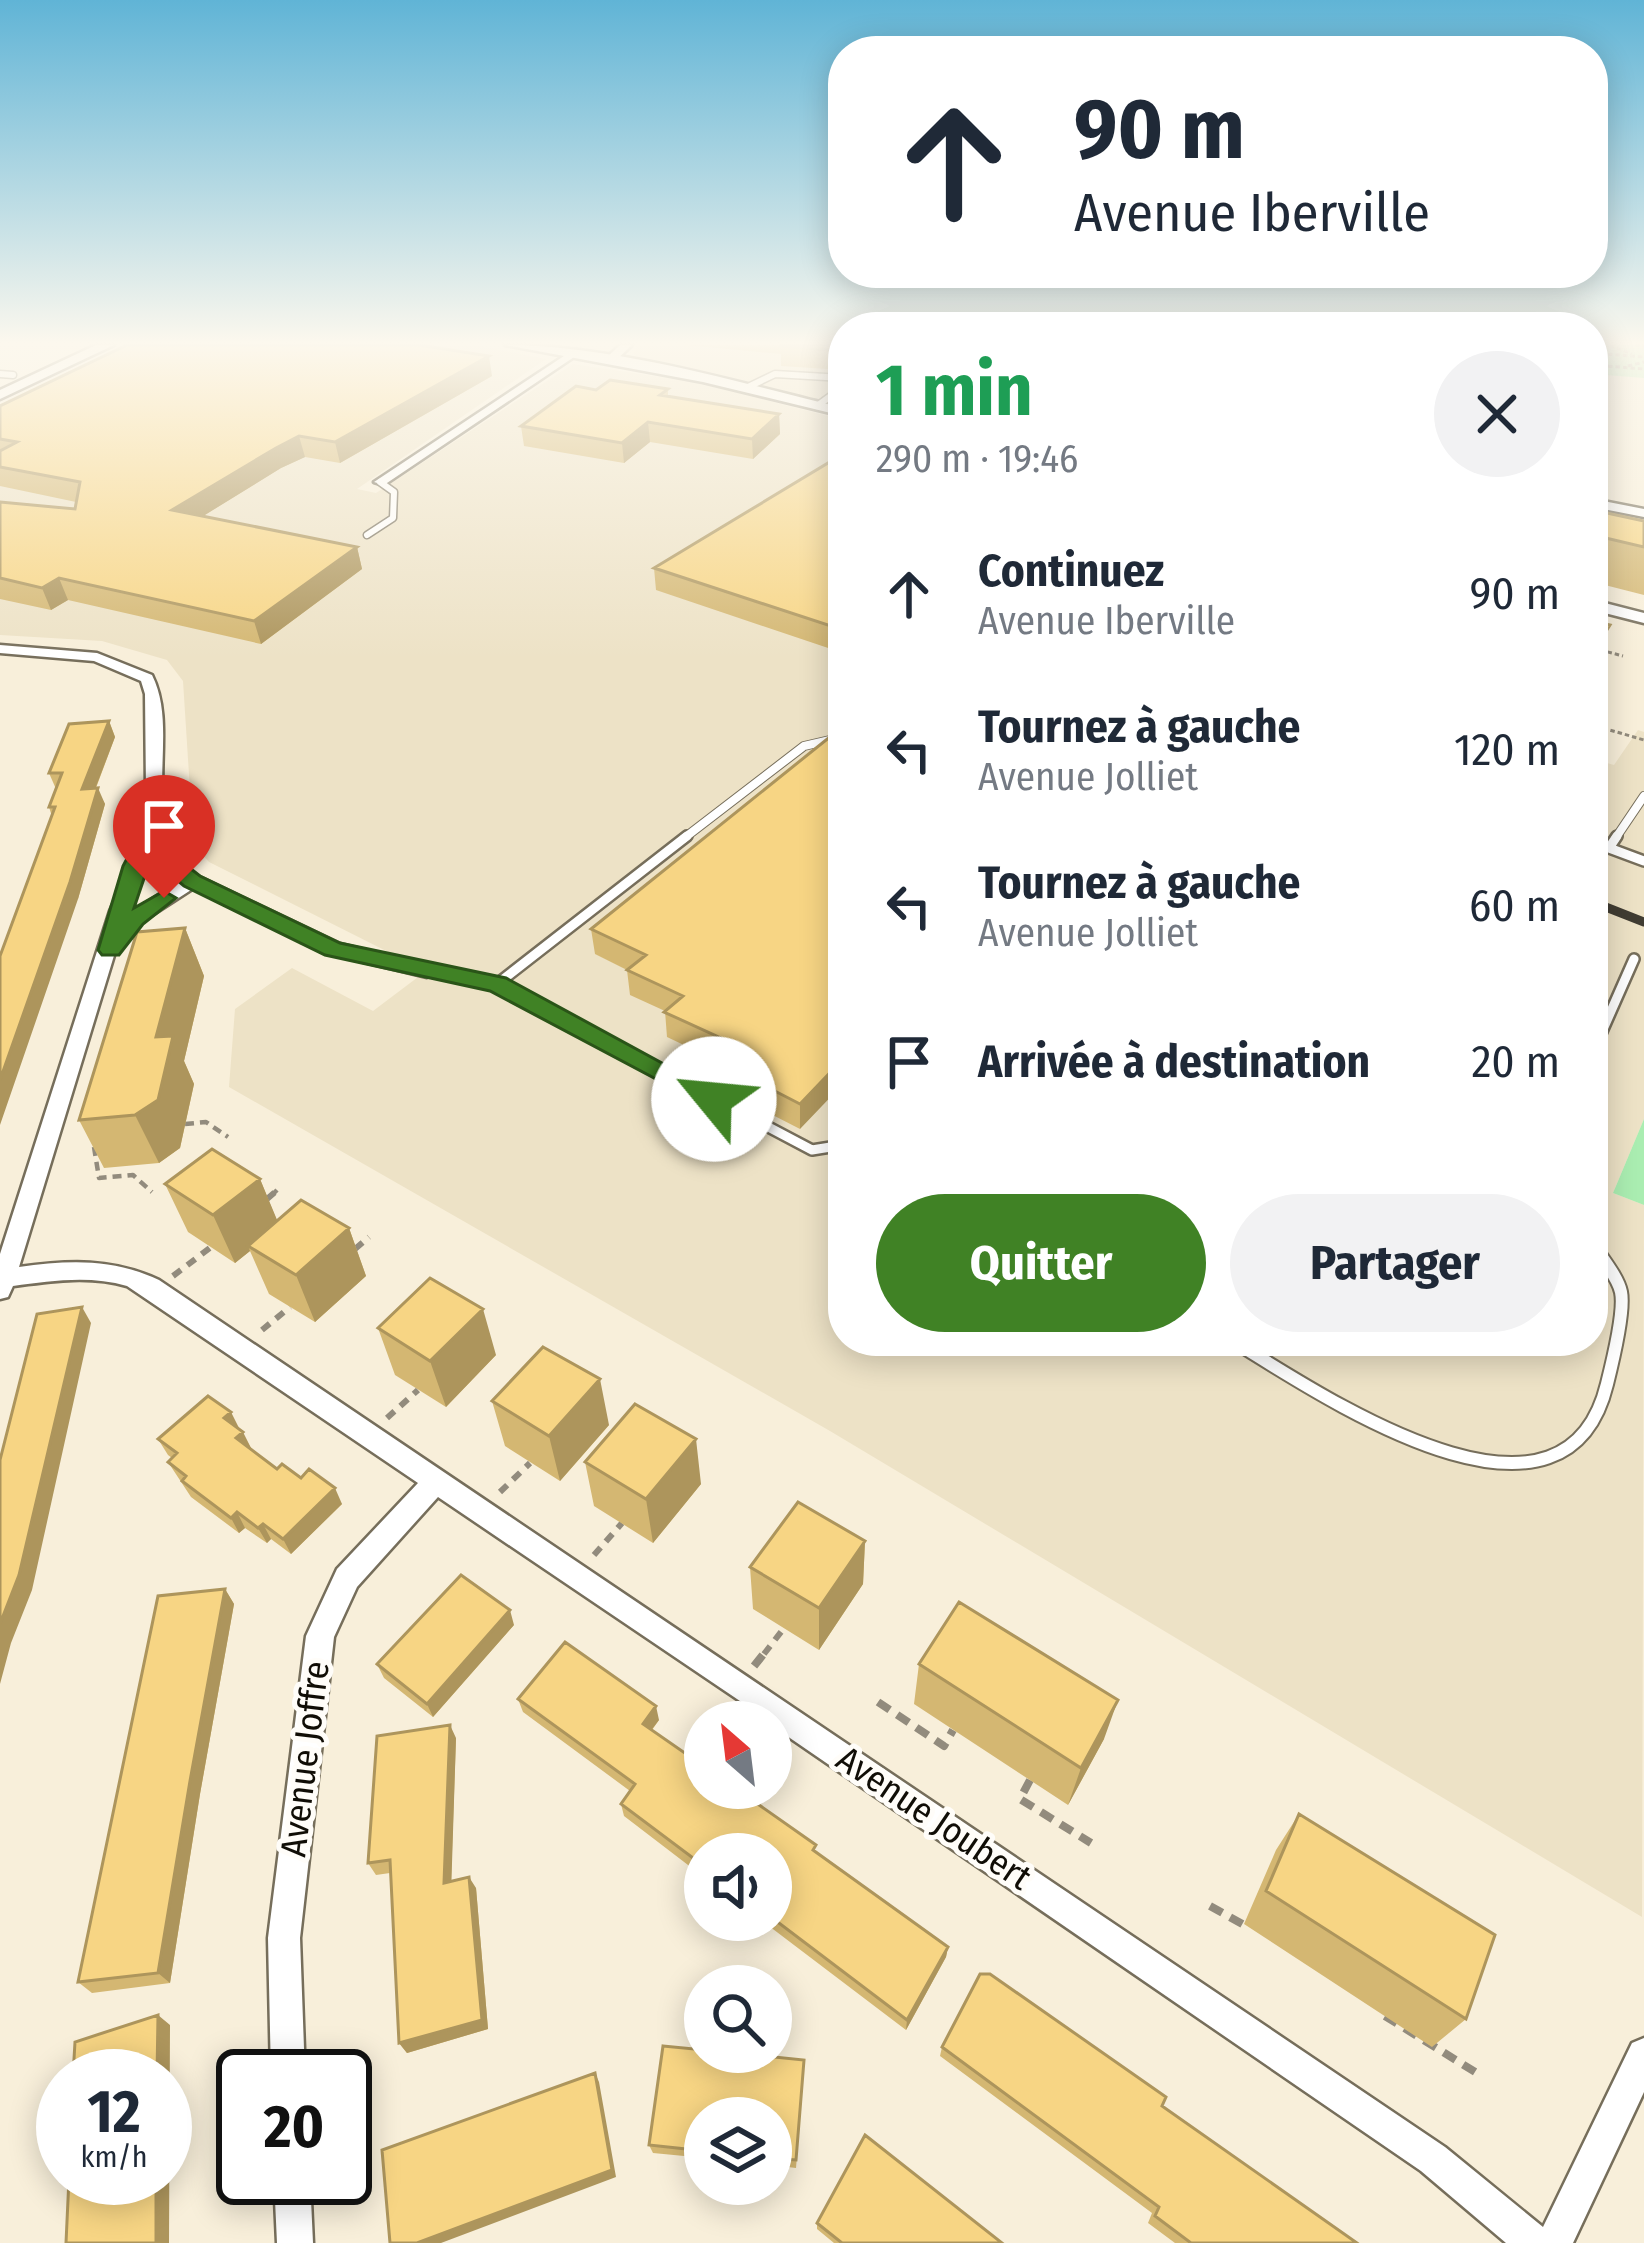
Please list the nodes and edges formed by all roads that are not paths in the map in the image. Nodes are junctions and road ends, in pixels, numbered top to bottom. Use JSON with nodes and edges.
{"nodes":[{"id":1,"x":428,"y":450,"type":"edge"},
{"id":2,"x":380,"y":482,"type":"joint"},
{"id":3,"x":1608,"y":506,"type":"edge"},
{"id":4,"x":1644,"y":513,"type":"edge"},
{"id":5,"x":367,"y":535,"type":"dead end"},
{"id":6,"x":1608,"y":608,"type":"edge"},
{"id":7,"x":1644,"y":618,"type":"edge"},
{"id":8,"x":0,"y":649,"type":"edge"},
{"id":9,"x":828,"y":740,"type":"edge"},
{"id":10,"x":1644,"y":796,"type":"edge"},
{"id":11,"x":156,"y":824,"type":"junction"},
{"id":12,"x":1644,"y":861,"type":"edge"},
{"id":13,"x":192,"y":881,"type":"junction"},
{"id":14,"x":110,"y":950,"type":"junction"},
{"id":15,"x":1634,"y":958,"type":"dead end"},
{"id":16,"x":427,"y":971,"type":"joint"},
{"id":17,"x":497,"y":984,"type":"junction"},
{"id":18,"x":1608,"y":1018,"type":"edge"},
{"id":19,"x":828,"y":1147,"type":"edge"},
{"id":20,"x":1608,"y":1269,"type":"edge"},
{"id":21,"x":2,"y":1284,"type":"edge"},
{"id":22,"x":1261,"y":1356,"type":"edge"},
{"id":23,"x":435,"y":1482,"type":"junction"},
{"id":24,"x":286,"y":2049,"type":"edge"},
{"id":25,"x":1644,"y":2055,"type":"edge"},
{"id":26,"x":293,"y":2205,"type":"edge"},
{"id":27,"x":295,"y":2243,"type":"edge"},
{"id":28,"x":1534,"y":2243,"type":"edge"},
{"id":29,"x":1554,"y":2243,"type":"edge"}],
"edges":[{"from":1,"to":2,"type":"street"},
{"from":2,"to":5,"type":"lane"},
{"from":3,"to":4,"type":"street"},
{"from":6,"to":7,"type":"street"},
{"from":8,"to":11,"type":"street"},
{"from":9,"to":17,"type":"lane"},
{"from":10,"to":12,"type":"lane"},
{"from":11,"to":13,"type":"street"},
{"from":11,"to":14,"type":"street"},
{"from":13,"to":14,"type":"street"},
{"from":13,"to":16,"type":"street"},
{"from":14,"to":21,"type":"street"},
{"from":15,"to":18,"type":"lane"},
{"from":16,"to":17,"type":"lane"},
{"from":17,"to":19,"type":"lane"},
{"from":20,"to":22,"type":"lane"},
{"from":21,"to":23,"type":"street","name":"Avenue Joubert"},
{"from":23,"to":24,"type":"street","name":"Avenue Joffre"},
{"from":23,"to":28,"type":"street","name":"Avenue Joubert"},
{"from":25,"to":29,"type":"street"},
{"from":26,"to":27,"type":"street"}]}
